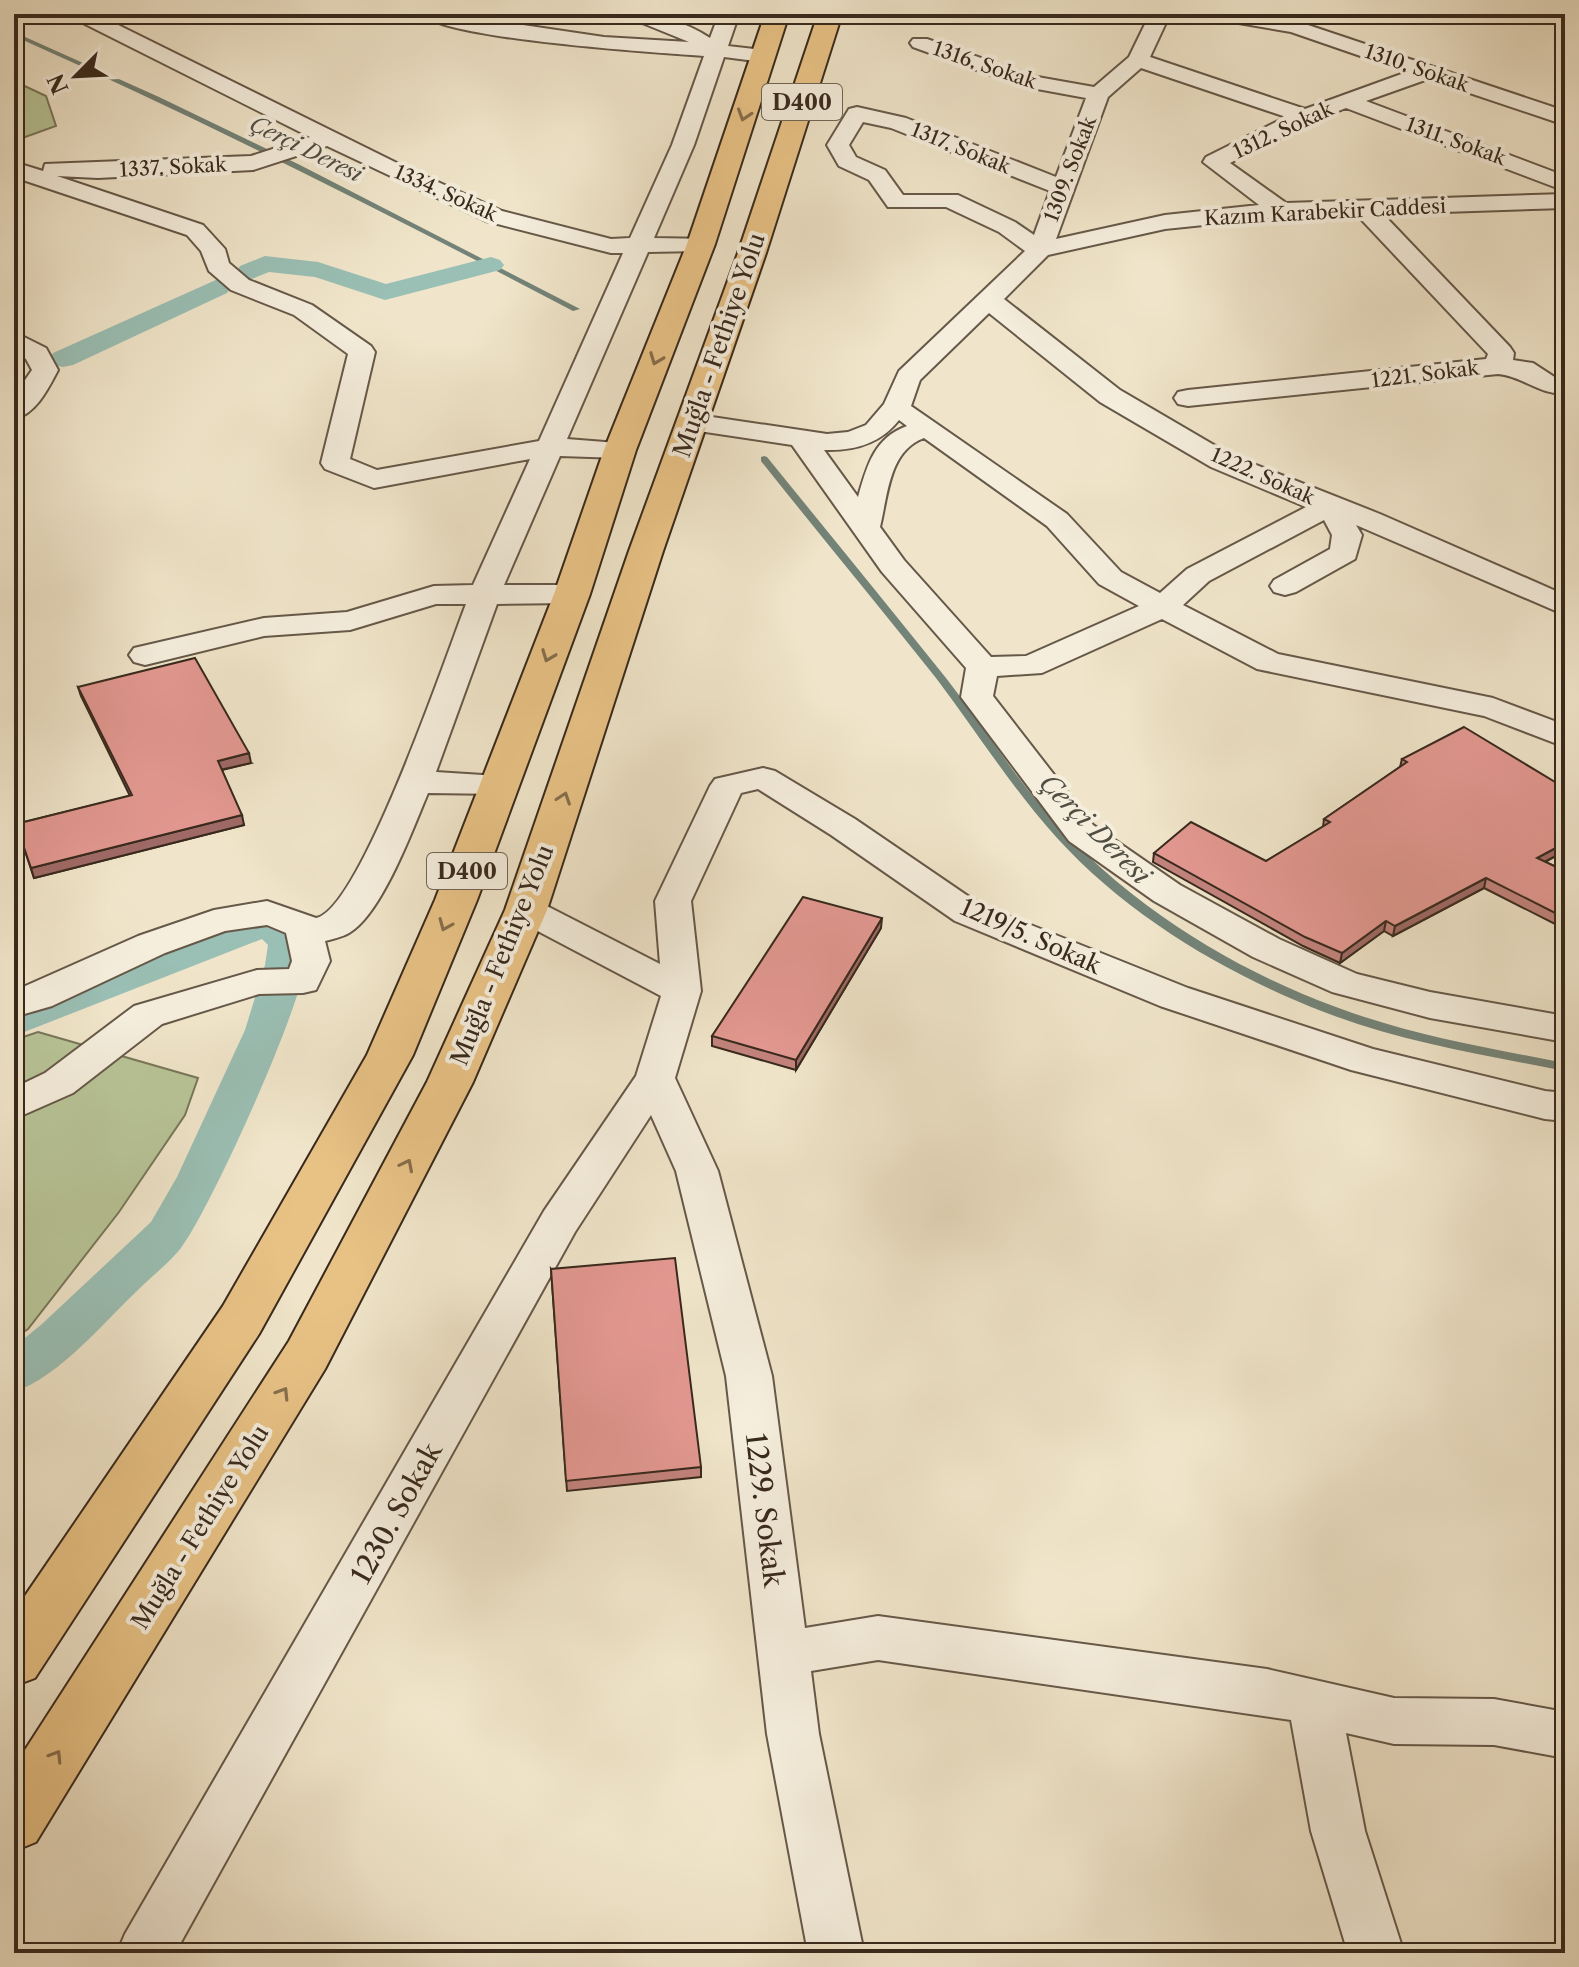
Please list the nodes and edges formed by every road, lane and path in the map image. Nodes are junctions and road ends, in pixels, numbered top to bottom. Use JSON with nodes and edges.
{"nodes":[{"id":1,"x":432,"y":14,"type":"edge"},
{"id":2,"x":637,"y":14,"type":"edge"},
{"id":3,"x":729,"y":14,"type":"edge"},
{"id":4,"x":777,"y":14,"type":"edge"},
{"id":5,"x":830,"y":14,"type":"edge"},
{"id":6,"x":1160,"y":14,"type":"edge"},
{"id":7,"x":1221,"y":14,"type":"edge"},
{"id":8,"x":1320,"y":14,"type":"edge"},
{"id":9,"x":1550,"y":14,"type":"edge"},
{"id":10,"x":89,"y":15,"type":"edge"},
{"id":11,"x":1565,"y":19,"type":"edge"},
{"id":12,"x":1295,"y":27,"type":"junction"},
{"id":13,"x":920,"y":43,"type":"dead end"},
{"id":14,"x":714,"y":50,"type":"junction"},
{"id":15,"x":763,"y":56,"type":"junction"},
{"id":16,"x":1138,"y":60,"type":"junction"},
{"id":17,"x":1429,"y":71,"type":"junction"},
{"id":18,"x":1098,"y":94,"type":"junction"},
{"id":19,"x":1346,"y":101,"type":"junction"},
{"id":20,"x":1305,"y":116,"type":"junction"},
{"id":21,"x":1565,"y":118,"type":"edge"},
{"id":22,"x":329,"y":138,"type":"junction"},
{"id":23,"x":15,"y":168,"type":"edge"},
{"id":24,"x":1565,"y":184,"type":"edge"},
{"id":25,"x":1062,"y":188,"type":"junction"},
{"id":26,"x":1565,"y":201,"type":"edge"},
{"id":27,"x":1363,"y":207,"type":"junction"},
{"id":28,"x":1281,"y":210,"type":"junction"},
{"id":29,"x":701,"y":244,"type":"junction"},
{"id":30,"x":641,"y":246,"type":"junction"},
{"id":31,"x":1040,"y":250,"type":"junction"},
{"id":32,"x":988,"y":299,"type":"junction"},
{"id":33,"x":14,"y":340,"type":"edge"},
{"id":34,"x":1498,"y":366,"type":"junction"},
{"id":35,"x":1565,"y":386,"type":"edge"},
{"id":36,"x":1188,"y":398,"type":"dead end"},
{"id":37,"x":897,"y":406,"type":"junction"},
{"id":38,"x":14,"y":411,"type":"edge"},
{"id":39,"x":692,"y":422,"type":"junction"},
{"id":40,"x":927,"y":428,"type":"junction"},
{"id":41,"x":801,"y":438,"type":"junction"},
{"id":42,"x":550,"y":447,"type":"junction"},
{"id":43,"x":620,"y":450,"type":"junction"},
{"id":44,"x":1293,"y":492,"type":"junction"},
{"id":45,"x":1331,"y":505,"type":"junction"},
{"id":46,"x":865,"y":527,"type":"junction"},
{"id":47,"x":1201,"y":546,"type":"dead end"},
{"id":48,"x":1285,"y":586,"type":"dead end"},
{"id":49,"x":485,"y":594,"type":"junction"},
{"id":50,"x":572,"y":594,"type":"junction"},
{"id":51,"x":1565,"y":606,"type":"edge"},
{"id":52,"x":1163,"y":607,"type":"junction"},
{"id":53,"x":145,"y":655,"type":"dead end"},
{"id":54,"x":982,"y":667,"type":"junction"},
{"id":55,"x":1565,"y":737,"type":"edge"},
{"id":56,"x":415,"y":782,"type":"junction"},
{"id":57,"x":500,"y":784,"type":"junction"},
{"id":58,"x":526,"y":910,"type":"junction"},
{"id":59,"x":304,"y":929,"type":"junction"},
{"id":60,"x":682,"y":991,"type":"junction"},
{"id":61,"x":14,"y":1004,"type":"edge"},
{"id":62,"x":1565,"y":1029,"type":"edge"},
{"id":63,"x":655,"y":1078,"type":"junction"},
{"id":64,"x":14,"y":1105,"type":"edge"},
{"id":65,"x":1565,"y":1107,"type":"edge"},
{"id":66,"x":783,"y":1653,"type":"junction"},
{"id":67,"x":14,"y":1660,"type":"edge"},
{"id":68,"x":1314,"y":1703,"type":"junction"},
{"id":69,"x":1565,"y":1735,"type":"edge"},
{"id":70,"x":14,"y":1822,"type":"edge"},
{"id":71,"x":145,"y":1953,"type":"edge"},
{"id":72,"x":836,"y":1953,"type":"edge"},
{"id":73,"x":1376,"y":1953,"type":"edge"}],
"edges":[{"from":1,"to":14,"type":"street"},
{"from":2,"to":14,"type":"street"},
{"from":3,"to":14,"type":"street"},
{"from":4,"to":15,"type":"main road","name":"Muğla - Fethiye Yolu","number":"D400"},
{"from":5,"to":39,"type":"main road","name":"Muğla - Fethiye Yolu","number":"D400"},
{"from":6,"to":16,"type":"street","name":"1309. Sokak"},
{"from":7,"to":12,"type":"street","name":"1310. Sokak"},
{"from":8,"to":12,"type":"street"},
{"from":9,"to":11,"type":"main road"},
{"from":10,"to":22,"type":"street","name":"1334. Sokak"},
{"from":12,"to":17,"type":"street","name":"1310. Sokak"},
{"from":13,"to":18,"type":"street","name":"1316. Sokak"},
{"from":14,"to":15,"type":"street"},
{"from":14,"to":30,"type":"street"},
{"from":15,"to":29,"type":"main road","name":"Muğla - Fethiye Yolu","number":"D400","one_way":true},
{"from":16,"to":18,"type":"street","name":"1309. Sokak"},
{"from":16,"to":20,"type":"street"},
{"from":17,"to":19,"type":"street","name":"1312. Sokak"},
{"from":17,"to":21,"type":"street","name":"1310. Sokak"},
{"from":18,"to":25,"type":"street","name":"1309. Sokak"},
{"from":19,"to":20,"type":"street","name":"1312. Sokak"},
{"from":19,"to":24,"type":"street","name":"1311. Sokak"},
{"from":20,"to":28,"type":"street","name":"1312. Sokak"},
{"from":22,"to":23,"type":"street","name":"1337. Sokak"},
{"from":22,"to":30,"type":"street","name":"1334. Sokak"},
{"from":23,"to":42,"type":"street"},
{"from":25,"to":31,"type":"street","name":"1309. Sokak"},
{"from":25,"to":31,"type":"street","name":"1317. Sokak"},
{"from":26,"to":27,"type":"street","name":"Kazım Karabekir Caddesi"},
{"from":27,"to":28,"type":"street","name":"Kazım Karabekir Caddesi"},
{"from":27,"to":34,"type":"street","name":"1221. Sokak"},
{"from":28,"to":31,"type":"street","name":"Kazım Karabekir Caddesi"},
{"from":29,"to":30,"type":"street","name":"1334. Sokak"},
{"from":29,"to":43,"type":"main road","name":"Muğla - Fethiye Yolu","number":"D400","one_way":true},
{"from":30,"to":42,"type":"street"},
{"from":31,"to":32,"type":"street"},
{"from":32,"to":37,"type":"street"},
{"from":32,"to":44,"type":"street","name":"1222. Sokak"},
{"from":33,"to":38,"type":"street"},
{"from":34,"to":35,"type":"street"},
{"from":34,"to":36,"type":"street","name":"1221. Sokak"},
{"from":37,"to":40,"type":"street"},
{"from":37,"to":41,"type":"street"},
{"from":39,"to":41,"type":"street"},
{"from":58,"to":39,"type":"main road","name":"Muğla - Fethiye Yolu","number":"D400","one_way":true},
{"from":40,"to":46,"type":"street"},
{"from":40,"to":52,"type":"street"},
{"from":41,"to":46,"type":"street"},
{"from":42,"to":43,"type":"street"},
{"from":42,"to":49,"type":"street"},
{"from":43,"to":50,"type":"main road","name":"Muğla - Fethiye Yolu","number":"D400"},
{"from":44,"to":45,"type":"street","name":"1222. Sokak"},
{"from":44,"to":47,"type":"street"},
{"from":45,"to":48,"type":"street"},
{"from":45,"to":51,"type":"street","name":"1222. Sokak"},
{"from":45,"to":52,"type":"street"},
{"from":46,"to":54,"type":"street"},
{"from":49,"to":50,"type":"street"},
{"from":49,"to":53,"type":"street"},
{"from":49,"to":56,"type":"street"},
{"from":50,"to":57,"type":"main road","name":"Muğla - Fethiye Yolu","number":"D400","one_way":true},
{"from":52,"to":54,"type":"street"},
{"from":52,"to":55,"type":"street"},
{"from":54,"to":62,"type":"street"},
{"from":56,"to":57,"type":"street"},
{"from":56,"to":59,"type":"street"},
{"from":57,"to":67,"type":"main road","name":"Muğla - Fethiye Yolu","number":"D400","one_way":true},
{"from":58,"to":60,"type":"street"},
{"from":70,"to":58,"type":"main road","name":"Muğla - Fethiye Yolu","number":"D400","one_way":true},
{"from":59,"to":61,"type":"street"},
{"from":59,"to":64,"type":"street"},
{"from":60,"to":63,"type":"street","name":"1219/5. Sokak"},
{"from":60,"to":65,"type":"street","name":"1219/5. Sokak"},
{"from":63,"to":66,"type":"street","name":"1229. Sokak"},
{"from":63,"to":71,"type":"street","name":"1230. Sokak"},
{"from":66,"to":68,"type":"street"},
{"from":66,"to":72,"type":"street","name":"1229. Sokak"},
{"from":68,"to":69,"type":"street"},
{"from":68,"to":73,"type":"street"}]}
